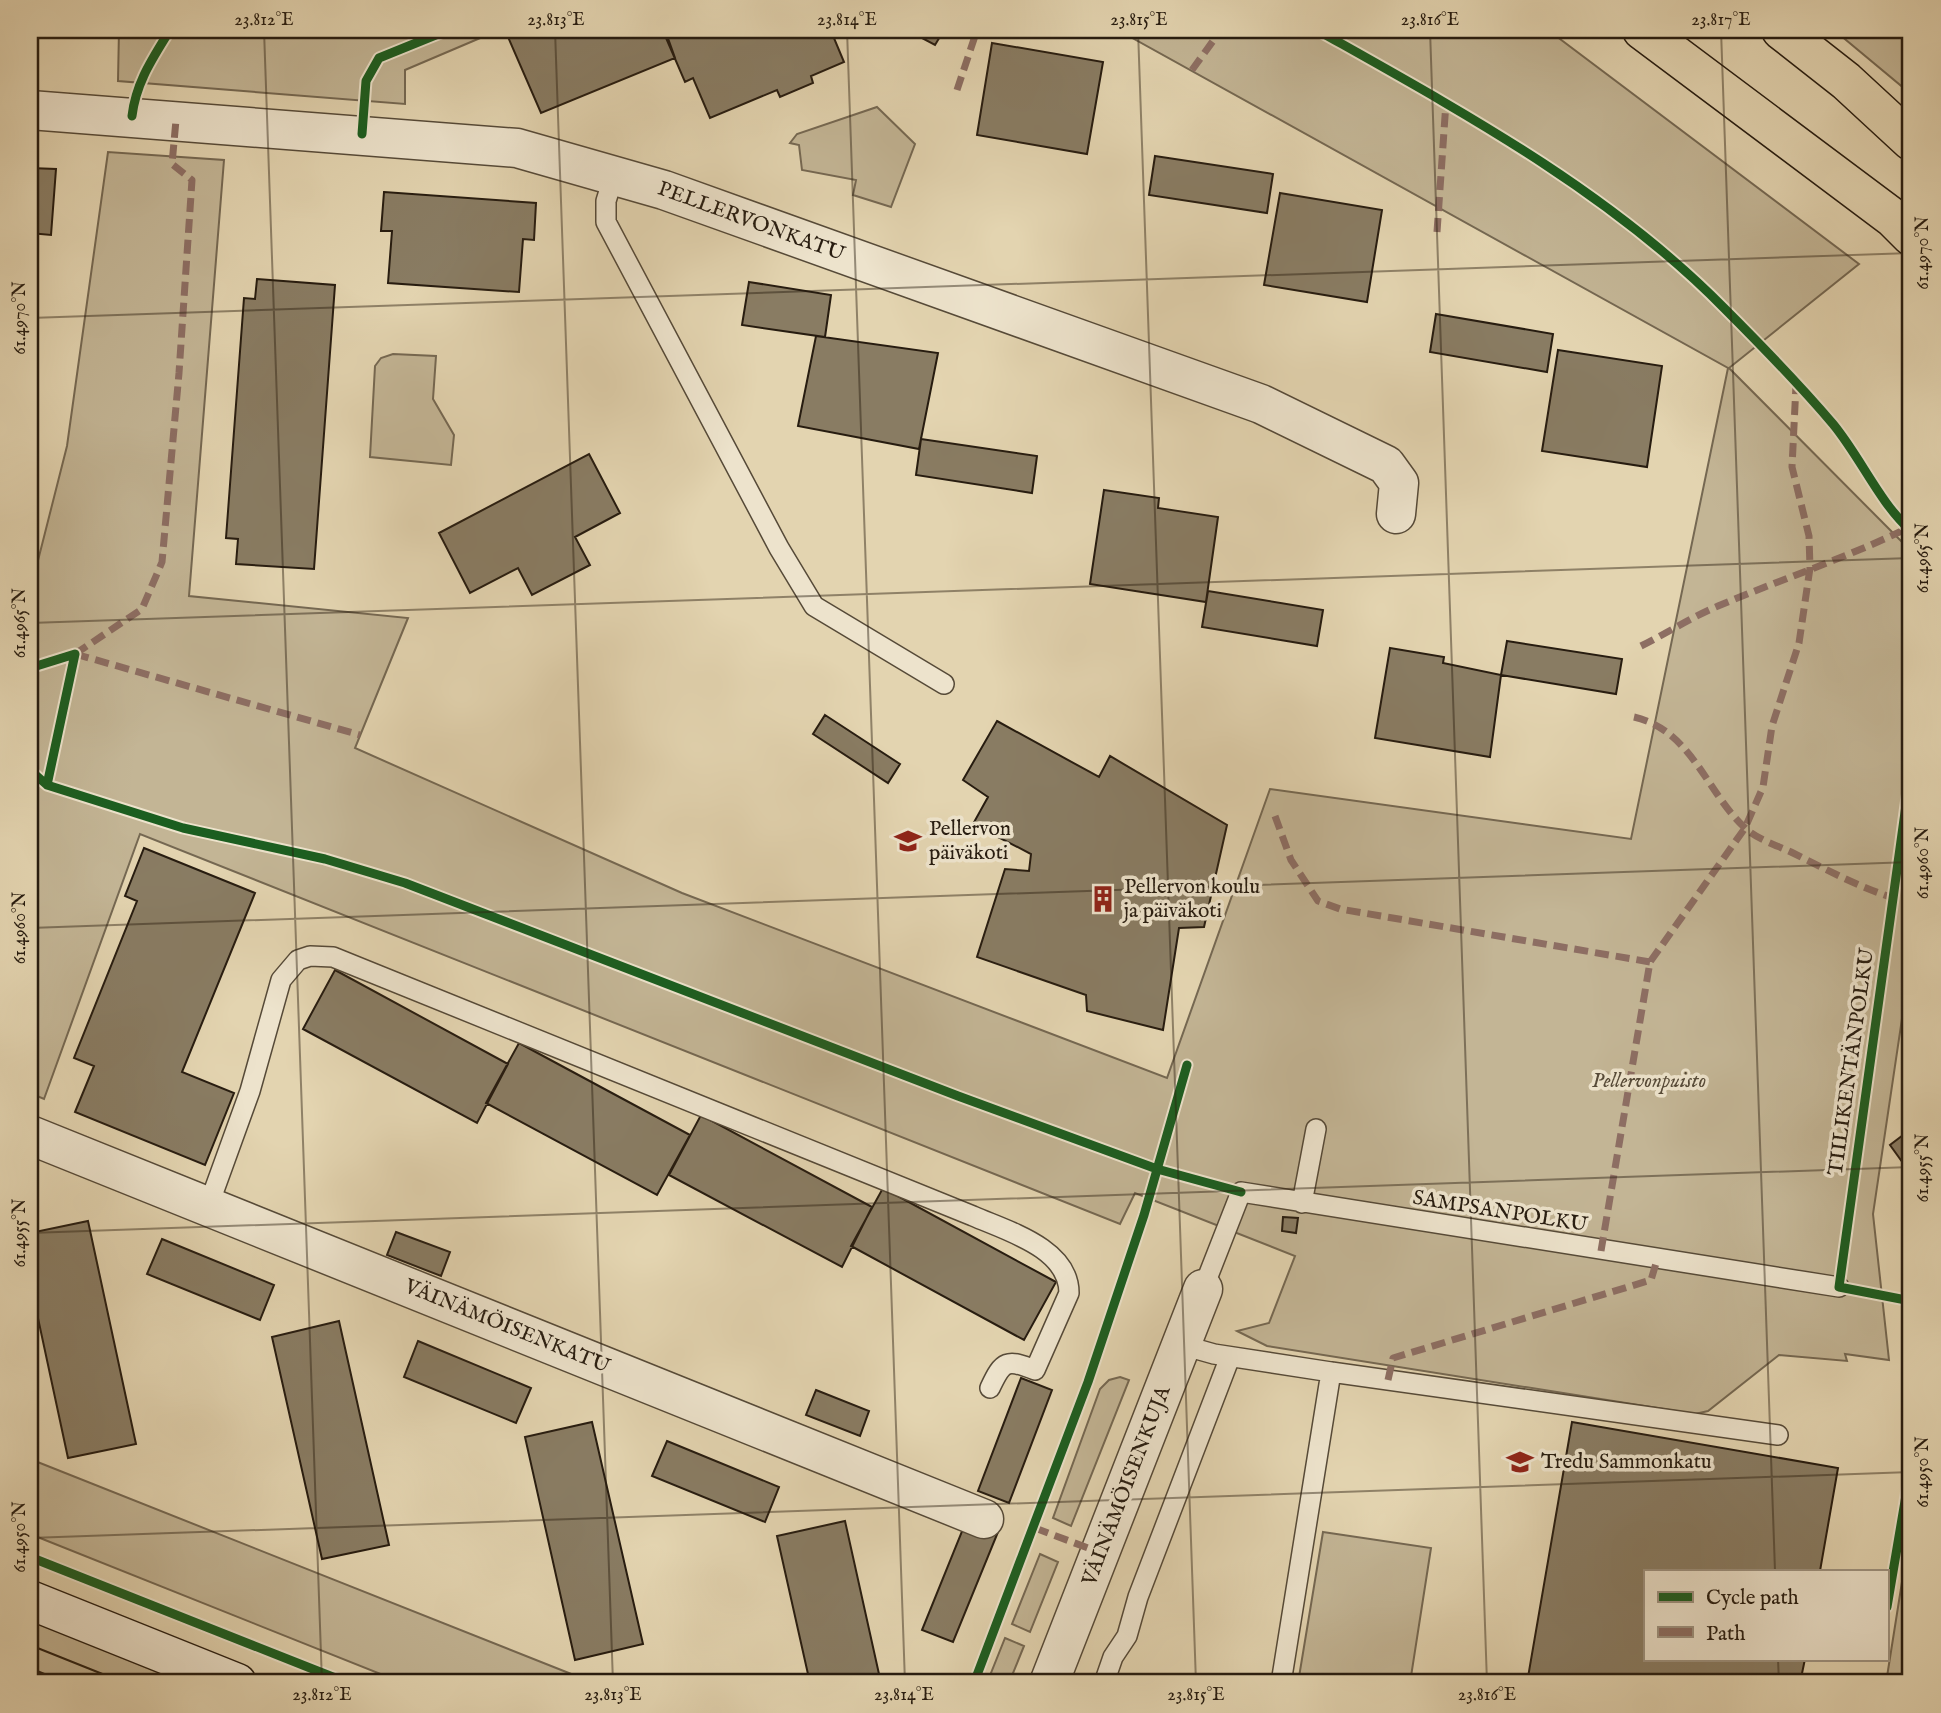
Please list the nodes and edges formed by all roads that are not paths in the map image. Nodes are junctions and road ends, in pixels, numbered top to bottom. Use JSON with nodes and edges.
{"nodes":[{"id":1,"x":1642,"y":30,"type":"edge"},
{"id":2,"x":1781,"y":30,"type":"edge"},
{"id":3,"x":30,"y":110,"type":"edge"},
{"id":4,"x":1911,"y":141,"type":"edge"},
{"id":5,"x":614,"y":175,"type":"junction"},
{"id":6,"x":1911,"y":236,"type":"edge"},
{"id":7,"x":1395,"y":514,"type":"dead end"},
{"id":8,"x":944,"y":684,"type":"dead end"},
{"id":9,"x":1316,"y":1129,"type":"dead end"},
{"id":10,"x":30,"y":1135,"type":"edge"},
{"id":11,"x":1301,"y":1203,"type":"junction"},
{"id":12,"x":208,"y":1207,"type":"junction"},
{"id":13,"x":1839,"y":1287,"type":"dead end"},
{"id":14,"x":1203,"y":1289,"type":"joint"},
{"id":15,"x":1182,"y":1345,"type":"junction"},
{"id":16,"x":1230,"y":1357,"type":"junction"},
{"id":17,"x":1331,"y":1372,"type":"junction"},
{"id":18,"x":990,"y":1388,"type":"dead end"},
{"id":19,"x":1779,"y":1435,"type":"dead end"},
{"id":20,"x":984,"y":1519,"type":"dead end"},
{"id":21,"x":30,"y":1600,"type":"edge"},
{"id":22,"x":237,"y":1683,"type":"edge"},
{"id":23,"x":1049,"y":1683,"type":"edge"},
{"id":24,"x":1104,"y":1683,"type":"edge"},
{"id":25,"x":1281,"y":1683,"type":"edge"}],
"edges":[{"from":1,"to":6,"type":"highway"},
{"from":2,"to":4,"type":"highway"},
{"from":3,"to":5,"type":"street","name":"PELLERVONKATU"},
{"from":5,"to":7,"type":"street","name":"PELLERVONKATU"},
{"from":5,"to":8,"type":"lane"},
{"from":9,"to":11,"type":"lane"},
{"from":10,"to":12,"type":"street","name":"VÄINÄMÖISENKATU"},
{"from":11,"to":13,"type":"lane","name":"SAMPSANPOLKU"},
{"from":11,"to":14,"type":"lane","name":"SAMPSANPOLKU"},
{"from":12,"to":18,"type":"lane"},
{"from":12,"to":20,"type":"street","name":"VÄINÄMÖISENKATU"},
{"from":14,"to":15,"type":"street","name":"VÄINÄMÖISENKUJA"},
{"from":15,"to":16,"type":"lane"},
{"from":15,"to":23,"type":"street","name":"VÄINÄMÖISENKUJA"},
{"from":16,"to":17,"type":"lane"},
{"from":16,"to":24,"type":"lane"},
{"from":17,"to":19,"type":"lane"},
{"from":17,"to":25,"type":"lane"},
{"from":21,"to":22,"type":"street"}]}
